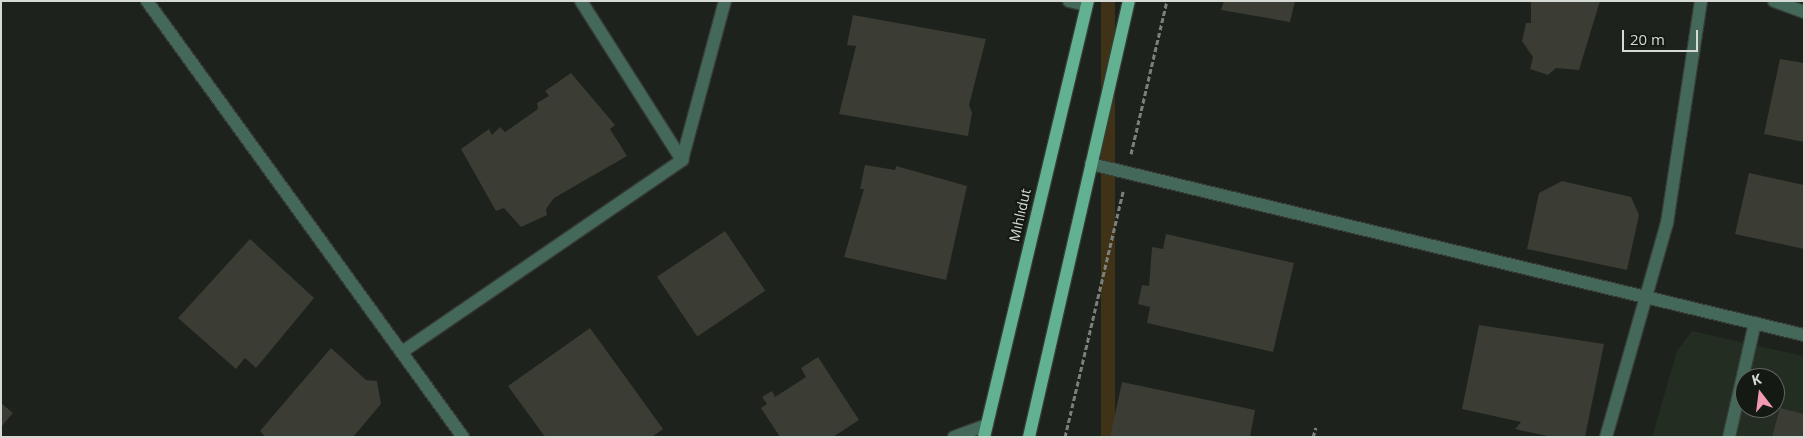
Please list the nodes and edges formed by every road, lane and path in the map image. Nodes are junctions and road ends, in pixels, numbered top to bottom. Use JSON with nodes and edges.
{"nodes":[{"id":1,"x":147,"y":1,"type":"edge"},
{"id":2,"x":581,"y":1,"type":"edge"},
{"id":3,"x":725,"y":1,"type":"edge"},
{"id":4,"x":1069,"y":1,"type":"edge"},
{"id":5,"x":1129,"y":1,"type":"edge"},
{"id":6,"x":1167,"y":1,"type":"edge"},
{"id":7,"x":1700,"y":1,"type":"edge"},
{"id":8,"x":1774,"y":1,"type":"edge"},
{"id":9,"x":1087,"y":3,"type":"edge"},
{"id":10,"x":1804,"y":12,"type":"edge"},
{"id":11,"x":682,"y":160,"type":"junction"},
{"id":12,"x":1091,"y":164,"type":"junction"},
{"id":13,"x":1127,"y":171,"type":"junction"},
{"id":14,"x":1648,"y":296,"type":"junction"},
{"id":15,"x":1755,"y":323,"type":"junction"},
{"id":16,"x":1804,"y":335,"type":"edge"},
{"id":17,"x":402,"y":352,"type":"junction"},
{"id":18,"x":1316,"y":427,"type":"dead end"},
{"id":19,"x":985,"y":431,"type":"edge"},
{"id":20,"x":463,"y":437,"type":"edge"},
{"id":21,"x":954,"y":437,"type":"edge"},
{"id":22,"x":1029,"y":437,"type":"edge"},
{"id":23,"x":1065,"y":437,"type":"edge"},
{"id":24,"x":1313,"y":437,"type":"edge"},
{"id":25,"x":1606,"y":437,"type":"edge"},
{"id":26,"x":1729,"y":437,"type":"edge"}],
"edges":[{"from":1,"to":17,"type":"street"},
{"from":2,"to":11,"type":"street"},
{"from":3,"to":11,"type":"street"},
{"from":4,"to":9,"type":"street"},
{"from":5,"to":12,"type":"main road"},
{"from":6,"to":13,"type":"path"},
{"from":7,"to":14,"type":"street"},
{"from":8,"to":10,"type":"street"},
{"from":9,"to":19,"type":"main road","name":"Mıhlıdut"},
{"from":11,"to":17,"type":"street"},
{"from":12,"to":13,"type":"street"},
{"from":12,"to":22,"type":"main road"},
{"from":13,"to":14,"type":"street"},
{"from":13,"to":23,"type":"path"},
{"from":14,"to":15,"type":"street"},
{"from":14,"to":25,"type":"street"},
{"from":15,"to":16,"type":"street"},
{"from":15,"to":26,"type":"street"},
{"from":17,"to":20,"type":"street"},
{"from":18,"to":24,"type":"path"},
{"from":19,"to":21,"type":"street"}]}
